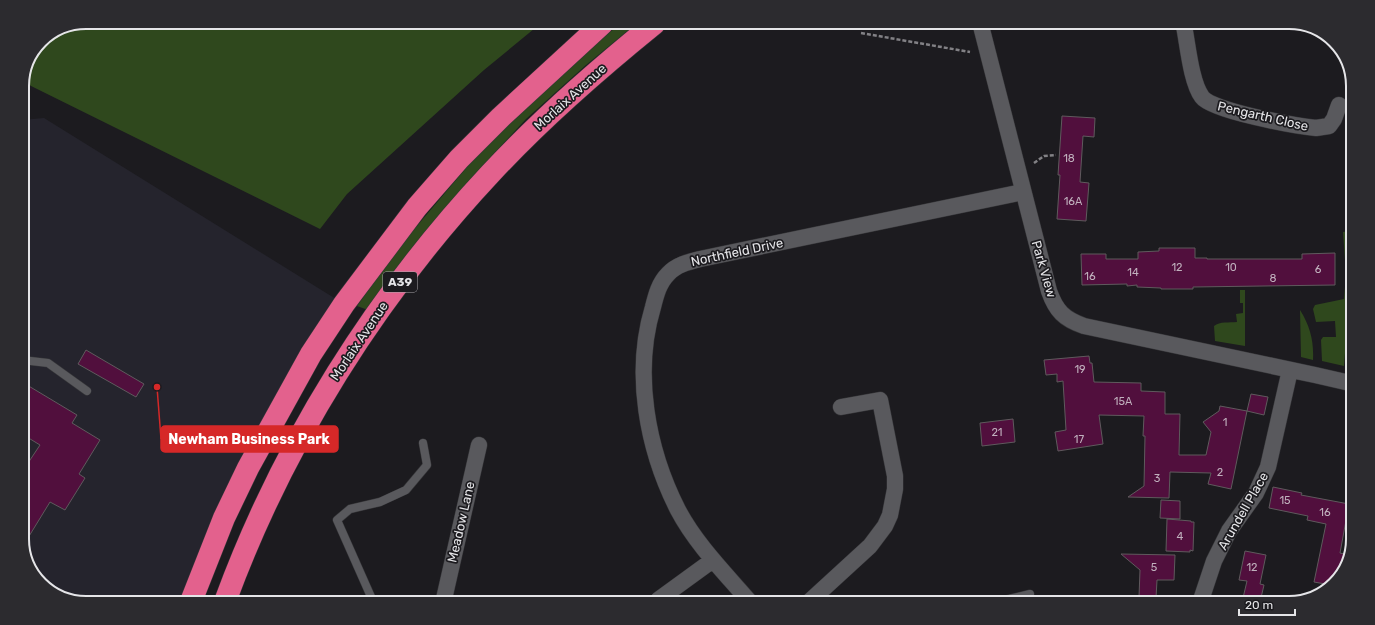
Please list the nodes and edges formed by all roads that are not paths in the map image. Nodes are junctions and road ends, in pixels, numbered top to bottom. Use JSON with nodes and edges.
{"nodes":[{"id":1,"x":597,"y":29,"type":"edge"},
{"id":2,"x":648,"y":29,"type":"edge"},
{"id":3,"x":982,"y":29,"type":"edge"},
{"id":4,"x":1185,"y":29,"type":"edge"},
{"id":5,"x":1339,"y":105,"type":"dead end"},
{"id":6,"x":1023,"y":192,"type":"junction"},
{"id":7,"x":29,"y":361,"type":"edge"},
{"id":8,"x":1290,"y":370,"type":"junction"},
{"id":9,"x":1346,"y":382,"type":"edge"},
{"id":10,"x":87,"y":392,"type":"dead end"},
{"id":11,"x":840,"y":407,"type":"dead end"},
{"id":12,"x":423,"y":443,"type":"dead end"},
{"id":13,"x":479,"y":445,"type":"dead end"},
{"id":14,"x":713,"y":560,"type":"junction"},
{"id":15,"x":1030,"y":594,"type":"dead end"},
{"id":16,"x":193,"y":596,"type":"edge"},
{"id":17,"x":227,"y":596,"type":"edge"},
{"id":18,"x":371,"y":596,"type":"edge"},
{"id":19,"x":444,"y":596,"type":"edge"},
{"id":20,"x":664,"y":596,"type":"edge"},
{"id":21,"x":745,"y":596,"type":"edge"},
{"id":22,"x":816,"y":596,"type":"edge"},
{"id":23,"x":1022,"y":596,"type":"edge"},
{"id":24,"x":1202,"y":596,"type":"edge"}],
"edges":[{"from":1,"to":16,"type":"highway","number":"A39"},
{"from":2,"to":17,"type":"highway","name":"Morlaix Avenue","number":"A39"},
{"from":3,"to":6,"type":"street","name":"Park View"},
{"from":4,"to":5,"type":"street","name":"Pengarth Close"},
{"from":6,"to":8,"type":"street","name":"Park View"},
{"from":6,"to":14,"type":"street","name":"Northfield Drive"},
{"from":7,"to":10,"type":"lane"},
{"from":8,"to":9,"type":"street","name":"Park View"},
{"from":8,"to":24,"type":"street","name":"Arundell Place"},
{"from":11,"to":22,"type":"street"},
{"from":12,"to":18,"type":"lane"},
{"from":13,"to":19,"type":"street","name":"Meadow Lane"},
{"from":14,"to":20,"type":"street"},
{"from":14,"to":21,"type":"street","name":"Northfield Drive"},
{"from":15,"to":23,"type":"lane"}]}
